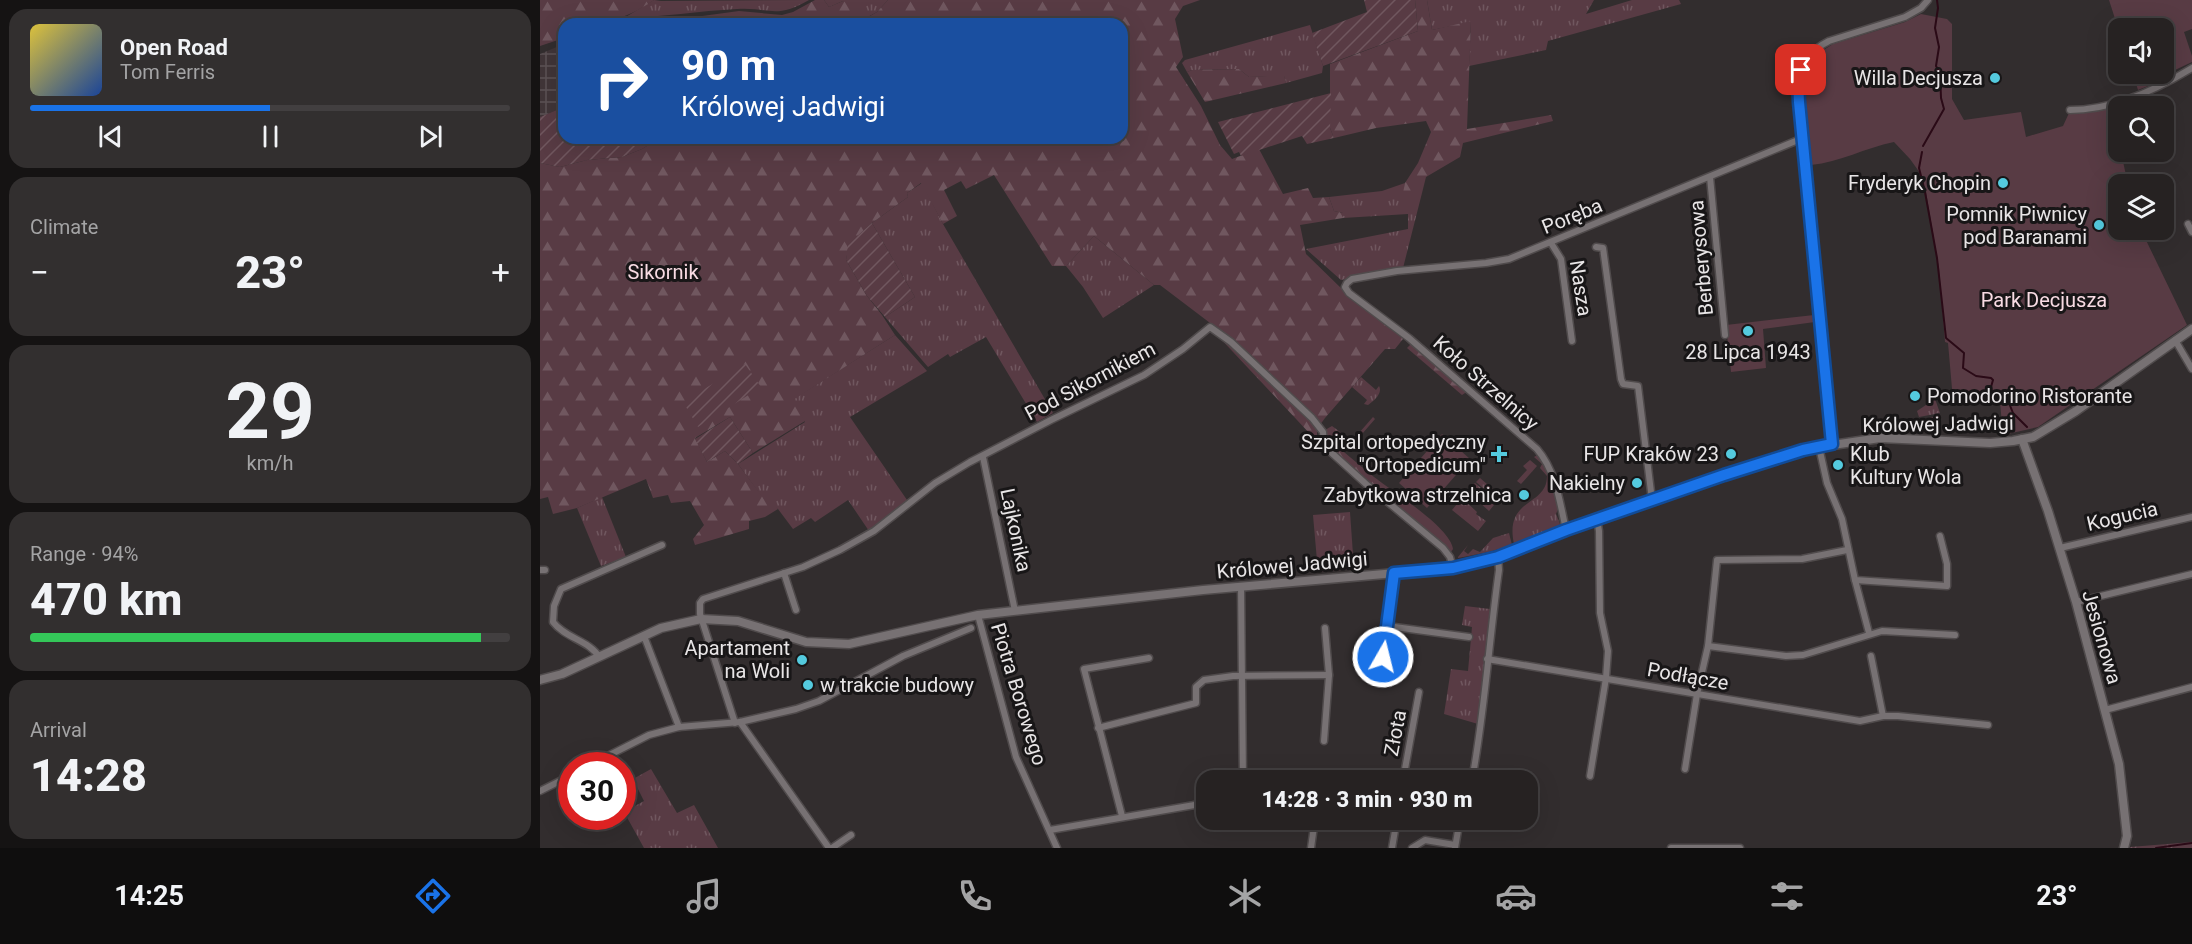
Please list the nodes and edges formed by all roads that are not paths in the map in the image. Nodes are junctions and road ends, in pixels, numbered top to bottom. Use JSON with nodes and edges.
{"nodes":[{"id":1,"x":1928,"y":0,"type":"edge"},
{"id":2,"x":2192,"y":68,"type":"edge"},
{"id":3,"x":2070,"y":110,"type":"dead end"},
{"id":4,"x":1803,"y":138,"type":"junction"},
{"id":5,"x":1710,"y":177,"type":"junction"},
{"id":6,"x":2188,"y":224,"type":"dead end"},
{"id":7,"x":2192,"y":232,"type":"edge"},
{"id":8,"x":1551,"y":243,"type":"junction"},
{"id":9,"x":1596,"y":247,"type":"dead end"},
{"id":10,"x":1345,"y":287,"type":"joint"},
{"id":11,"x":2192,"y":329,"type":"edge"},
{"id":12,"x":1725,"y":335,"type":"dead end"},
{"id":13,"x":2175,"y":340,"type":"junction"},
{"id":14,"x":1572,"y":341,"type":"dead end"},
{"id":15,"x":2192,"y":369,"type":"edge"},
{"id":16,"x":2022,"y":439,"type":"junction"},
{"id":17,"x":1832,"y":444,"type":"junction"},
{"id":18,"x":1819,"y":447,"type":"junction"},
{"id":19,"x":983,"y":457,"type":"junction"},
{"id":20,"x":1652,"y":500,"type":"junction"},
{"id":21,"x":2192,"y":517,"type":"edge"},
{"id":22,"x":1598,"y":519,"type":"junction"},
{"id":23,"x":1566,"y":530,"type":"junction"},
{"id":24,"x":1940,"y":536,"type":"dead end"},
{"id":25,"x":662,"y":545,"type":"dead end"},
{"id":26,"x":2060,"y":548,"type":"junction"},
{"id":27,"x":1847,"y":550,"type":"junction"},
{"id":28,"x":1498,"y":557,"type":"junction"},
{"id":29,"x":1453,"y":568,"type":"junction"},
{"id":30,"x":784,"y":573,"type":"junction"},
{"id":31,"x":1394,"y":573,"type":"junction"},
{"id":32,"x":2192,"y":574,"type":"edge"},
{"id":33,"x":1856,"y":580,"type":"junction"},
{"id":34,"x":1241,"y":586,"type":"junction"},
{"id":35,"x":2076,"y":602,"type":"junction"},
{"id":36,"x":796,"y":610,"type":"dead end"},
{"id":37,"x":1015,"y":611,"type":"junction"},
{"id":38,"x":978,"y":615,"type":"junction"},
{"id":39,"x":702,"y":619,"type":"junction"},
{"id":40,"x":1387,"y":626,"type":"junction"},
{"id":41,"x":971,"y":628,"type":"dead end"},
{"id":42,"x":1325,"y":628,"type":"dead end"},
{"id":43,"x":1869,"y":633,"type":"junction"},
{"id":44,"x":1955,"y":635,"type":"dead end"},
{"id":45,"x":644,"y":636,"type":"junction"},
{"id":46,"x":1469,"y":636,"type":"dead end"},
{"id":47,"x":1708,"y":646,"type":"junction"},
{"id":48,"x":1871,"y":656,"type":"dead end"},
{"id":49,"x":599,"y":657,"type":"junction"},
{"id":50,"x":1383,"y":657,"type":"dead end"},
{"id":51,"x":1149,"y":658,"type":"dead end"},
{"id":52,"x":1487,"y":659,"type":"junction"},
{"id":53,"x":1329,"y":675,"type":"junction"},
{"id":54,"x":1242,"y":676,"type":"junction"},
{"id":55,"x":1606,"y":678,"type":"junction"},
{"id":56,"x":540,"y":680,"type":"edge"},
{"id":57,"x":2192,"y":687,"type":"edge"},
{"id":58,"x":1419,"y":692,"type":"dead end"},
{"id":59,"x":1697,"y":694,"type":"junction"},
{"id":60,"x":2105,"y":710,"type":"junction"},
{"id":61,"x":1883,"y":716,"type":"junction"},
{"id":62,"x":737,"y":723,"type":"junction"},
{"id":63,"x":1988,"y":726,"type":"dead end"},
{"id":64,"x":679,"y":727,"type":"junction"},
{"id":65,"x":1098,"y":728,"type":"junction"},
{"id":66,"x":1324,"y":741,"type":"dead end"},
{"id":67,"x":616,"y":752,"type":"edge"},
{"id":68,"x":1685,"y":769,"type":"dead end"},
{"id":69,"x":1243,"y":770,"type":"edge"},
{"id":70,"x":1405,"y":770,"type":"edge"},
{"id":71,"x":1474,"y":770,"type":"edge"},
{"id":72,"x":1590,"y":776,"type":"dead end"},
{"id":73,"x":558,"y":782,"type":"edge"},
{"id":74,"x":540,"y":791,"type":"edge"},
{"id":75,"x":1196,"y":805,"type":"edge"},
{"id":76,"x":1122,"y":816,"type":"junction"},
{"id":77,"x":1050,"y":830,"type":"junction"},
{"id":78,"x":1313,"y":830,"type":"edge"},
{"id":79,"x":1395,"y":830,"type":"edge"},
{"id":80,"x":1458,"y":830,"type":"edge"},
{"id":81,"x":851,"y":835,"type":"dead end"},
{"id":82,"x":1455,"y":846,"type":"edge"},
{"id":83,"x":831,"y":848,"type":"edge"},
{"id":84,"x":1057,"y":848,"type":"edge"},
{"id":85,"x":1311,"y":848,"type":"edge"},
{"id":86,"x":1392,"y":848,"type":"edge"},
{"id":87,"x":1412,"y":848,"type":"edge"},
{"id":88,"x":1671,"y":848,"type":"edge"},
{"id":89,"x":1740,"y":848,"type":"edge"},
{"id":90,"x":2124,"y":848,"type":"edge"}],
"edges":[{"from":1,"to":4,"type":"street"},
{"from":2,"to":3,"type":"street"},
{"from":4,"to":5,"type":"street","name":"Poręba"},
{"from":4,"to":17,"type":"street"},
{"from":5,"to":8,"type":"street","name":"Poręba"},
{"from":5,"to":12,"type":"street","name":"Berberysowa"},
{"from":6,"to":7,"type":"street"},
{"from":8,"to":10,"type":"street","name":"Poręba"},
{"from":8,"to":14,"type":"street","name":"Nasza"},
{"from":9,"to":20,"type":"street"},
{"from":10,"to":23,"type":"street","name":"Koło Strzelnicy"},
{"from":11,"to":13,"type":"street","name":"Królowej Jadwigi"},
{"from":13,"to":15,"type":"street"},
{"from":13,"to":16,"type":"street","name":"Królowej Jadwigi"},
{"from":16,"to":17,"type":"street","name":"Królowej Jadwigi"},
{"from":16,"to":26,"type":"street","name":"Jesionowa"},
{"from":17,"to":18,"type":"street","name":"Królowej Jadwigi"},
{"from":18,"to":20,"type":"street","name":"Królowej Jadwigi"},
{"from":18,"to":27,"type":"street"},
{"from":19,"to":29,"type":"street","name":"Pod Sikornikiem"},
{"from":19,"to":30,"type":"street","name":"Pod Sikornikiem"},
{"from":19,"to":37,"type":"street","name":"Lajkonika"},
{"from":20,"to":22,"type":"street","name":"Królowej Jadwigi"},
{"from":21,"to":26,"type":"street","name":"Kogucia"},
{"from":22,"to":23,"type":"street","name":"Królowej Jadwigi"},
{"from":22,"to":55,"type":"street"},
{"from":23,"to":28,"type":"street","name":"Królowej Jadwigi"},
{"from":24,"to":33,"type":"street"},
{"from":25,"to":49,"type":"street"},
{"from":26,"to":35,"type":"street","name":"Jesionowa"},
{"from":27,"to":33,"type":"street"},
{"from":27,"to":47,"type":"street"},
{"from":28,"to":29,"type":"street","name":"Królowej Jadwigi"},
{"from":28,"to":52,"type":"street"},
{"from":29,"to":31,"type":"street","name":"Królowej Jadwigi"},
{"from":30,"to":36,"type":"street"},
{"from":30,"to":39,"type":"street","name":"Pod Sikornikiem"},
{"from":31,"to":34,"type":"street","name":"Królowej Jadwigi"},
{"from":31,"to":40,"type":"street"},
{"from":32,"to":35,"type":"street"},
{"from":33,"to":43,"type":"street"},
{"from":34,"to":37,"type":"street","name":"Królowej Jadwigi"},
{"from":34,"to":54,"type":"street"},
{"from":35,"to":60,"type":"street","name":"Jesionowa"},
{"from":37,"to":38,"type":"street","name":"Królowej Jadwigi"},
{"from":38,"to":39,"type":"street","name":"Królowej Jadwigi"},
{"from":38,"to":77,"type":"street","name":"Piotra Borowego"},
{"from":39,"to":45,"type":"street","name":"Królowej Jadwigi"},
{"from":39,"to":62,"type":"street"},
{"from":40,"to":46,"type":"street"},
{"from":40,"to":50,"type":"street"},
{"from":41,"to":62,"type":"street"},
{"from":42,"to":53,"type":"street"},
{"from":43,"to":44,"type":"street"},
{"from":43,"to":47,"type":"street"},
{"from":45,"to":49,"type":"street","name":"Królowej Jadwigi"},
{"from":45,"to":64,"type":"street"},
{"from":47,"to":59,"type":"street"},
{"from":48,"to":61,"type":"street"},
{"from":49,"to":56,"type":"street","name":"Królowej Jadwigi"},
{"from":51,"to":65,"type":"street"},
{"from":52,"to":55,"type":"street","name":"Podłącze"},
{"from":52,"to":71,"type":"street"},
{"from":53,"to":54,"type":"street"},
{"from":53,"to":66,"type":"street"},
{"from":54,"to":65,"type":"street"},
{"from":54,"to":69,"type":"street"},
{"from":55,"to":59,"type":"street","name":"Podłącze"},
{"from":55,"to":72,"type":"street"},
{"from":57,"to":60,"type":"street"},
{"from":58,"to":70,"type":"street","name":"Złota"},
{"from":59,"to":61,"type":"street","name":"Podłącze"},
{"from":59,"to":68,"type":"street"},
{"from":60,"to":90,"type":"street","name":"Jesionowa"},
{"from":61,"to":63,"type":"street","name":"Podłącze"},
{"from":62,"to":64,"type":"street"},
{"from":62,"to":83,"type":"street"},
{"from":64,"to":67,"type":"street"},
{"from":65,"to":76,"type":"street"},
{"from":73,"to":74,"type":"street"},
{"from":75,"to":76,"type":"street"},
{"from":76,"to":77,"type":"street"},
{"from":77,"to":84,"type":"street","name":"Piotra Borowego"},
{"from":78,"to":85,"type":"street"},
{"from":79,"to":86,"type":"street"},
{"from":80,"to":82,"type":"street"},
{"from":81,"to":83,"type":"street"},
{"from":82,"to":87,"type":"street"},
{"from":88,"to":89,"type":"street"}]}
